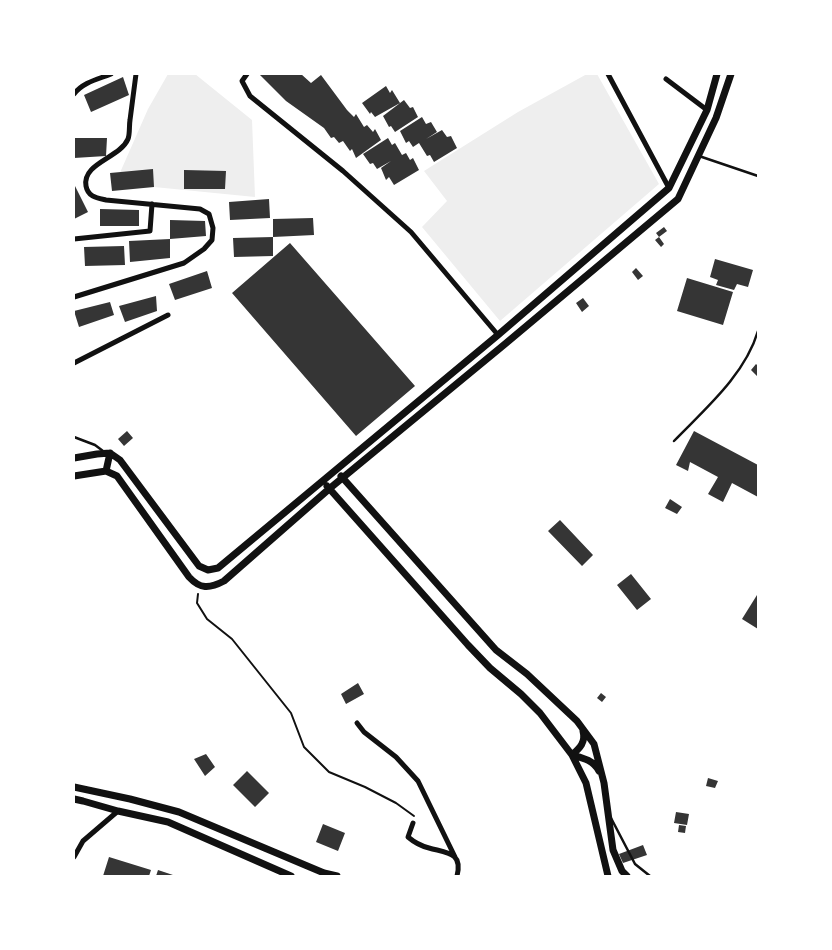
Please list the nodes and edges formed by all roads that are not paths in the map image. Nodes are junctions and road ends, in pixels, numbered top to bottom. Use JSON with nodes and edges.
{"nodes":[{"id":1,"x":111,"y":74,"type":"edge"},
{"id":2,"x":136,"y":74,"type":"edge"},
{"id":3,"x":246,"y":74,"type":"edge"},
{"id":4,"x":608,"y":74,"type":"edge"},
{"id":5,"x":717,"y":74,"type":"edge"},
{"id":6,"x":730,"y":74,"type":"edge"},
{"id":7,"x":666,"y":79,"type":"dead end"},
{"id":8,"x":74,"y":94,"type":"edge"},
{"id":9,"x":707,"y":110,"type":"junction"},
{"id":10,"x":717,"y":115,"type":"junction"},
{"id":11,"x":687,"y":152,"type":"junction"},
{"id":12,"x":698,"y":156,"type":"junction"},
{"id":13,"x":758,"y":176,"type":"edge"},
{"id":14,"x":669,"y":188,"type":"junction"},
{"id":15,"x":678,"y":199,"type":"junction"},
{"id":16,"x":152,"y":204,"type":"junction"},
{"id":17,"x":74,"y":239,"type":"edge"},
{"id":18,"x":74,"y":297,"type":"edge"},
{"id":19,"x":168,"y":315,"type":"dead end"},
{"id":20,"x":758,"y":331,"type":"edge"},
{"id":21,"x":498,"y":335,"type":"junction"},
{"id":22,"x":505,"y":344,"type":"junction"},
{"id":23,"x":74,"y":362,"type":"edge"},
{"id":24,"x":74,"y":437,"type":"edge"},
{"id":25,"x":674,"y":441,"type":"dead end"},
{"id":26,"x":108,"y":453,"type":"junction"},
{"id":27,"x":74,"y":458,"type":"edge"},
{"id":28,"x":336,"y":470,"type":"junction"},
{"id":29,"x":106,"y":471,"type":"junction"},
{"id":30,"x":74,"y":476,"type":"edge"},
{"id":31,"x":343,"y":478,"type":"junction"},
{"id":32,"x":323,"y":481,"type":"junction"},
{"id":33,"x":329,"y":489,"type":"junction"},
{"id":34,"x":577,"y":721,"type":"junction"},
{"id":35,"x":357,"y":723,"type":"dead end"},
{"id":36,"x":572,"y":755,"type":"junction"},
{"id":37,"x":604,"y":783,"type":"junction"},
{"id":38,"x":74,"y":787,"type":"edge"},
{"id":39,"x":74,"y":799,"type":"edge"},
{"id":40,"x":130,"y":799,"type":"junction"},
{"id":41,"x":118,"y":811,"type":"junction"},
{"id":42,"x":608,"y":811,"type":"junction"},
{"id":43,"x":413,"y":823,"type":"road end"},
{"id":44,"x":74,"y":857,"type":"edge"},
{"id":45,"x":455,"y":857,"type":"junction"},
{"id":46,"x":290,"y":876,"type":"edge"},
{"id":47,"x":337,"y":876,"type":"edge"},
{"id":48,"x":457,"y":876,"type":"edge"},
{"id":49,"x":608,"y":876,"type":"edge"},
{"id":50,"x":627,"y":876,"type":"edge"},
{"id":51,"x":650,"y":876,"type":"edge"}],
"edges":[{"from":1,"to":8,"type":"street"},
{"from":2,"to":16,"type":"street"},
{"from":3,"to":21,"type":"street"},
{"from":4,"to":14,"type":"street"},
{"from":5,"to":9,"type":"main road"},
{"from":6,"to":10,"type":"main road"},
{"from":7,"to":9,"type":"street"},
{"from":9,"to":10,"type":"main road"},
{"from":9,"to":11,"type":"main road"},
{"from":10,"to":12,"type":"main road"},
{"from":11,"to":12,"type":"main road"},
{"from":11,"to":14,"type":"main road"},
{"from":12,"to":13,"type":"lane"},
{"from":12,"to":15,"type":"main road"},
{"from":14,"to":15,"type":"main road"},
{"from":14,"to":21,"type":"main road"},
{"from":15,"to":22,"type":"main road"},
{"from":16,"to":17,"type":"street"},
{"from":16,"to":18,"type":"street"},
{"from":19,"to":23,"type":"street"},
{"from":20,"to":25,"type":"lane"},
{"from":21,"to":22,"type":"main road"},
{"from":21,"to":28,"type":"main road"},
{"from":22,"to":31,"type":"main road"},
{"from":24,"to":26,"type":"lane"},
{"from":26,"to":27,"type":"main road"},
{"from":26,"to":29,"type":"main road"},
{"from":26,"to":32,"type":"main road"},
{"from":28,"to":31,"type":"main road"},
{"from":28,"to":32,"type":"main road"},
{"from":29,"to":30,"type":"main road"},
{"from":29,"to":33,"type":"main road"},
{"from":31,"to":33,"type":"main road"},
{"from":31,"to":34,"type":"main road"},
{"from":32,"to":33,"type":"main road"},
{"from":33,"to":36,"type":"main road"},
{"from":34,"to":36,"type":"main road"},
{"from":34,"to":37,"type":"main road"},
{"from":35,"to":45,"type":"street"},
{"from":36,"to":37,"type":"main road"},
{"from":36,"to":49,"type":"main road"},
{"from":37,"to":42,"type":"main road"},
{"from":38,"to":40,"type":"main road"},
{"from":39,"to":41,"type":"main road"},
{"from":40,"to":41,"type":"main road"},
{"from":40,"to":47,"type":"main road"},
{"from":41,"to":44,"type":"street"},
{"from":41,"to":46,"type":"main road"},
{"from":42,"to":50,"type":"main road"},
{"from":42,"to":51,"type":"lane"},
{"from":43,"to":45,"type":"street"},
{"from":45,"to":48,"type":"street"}]}
